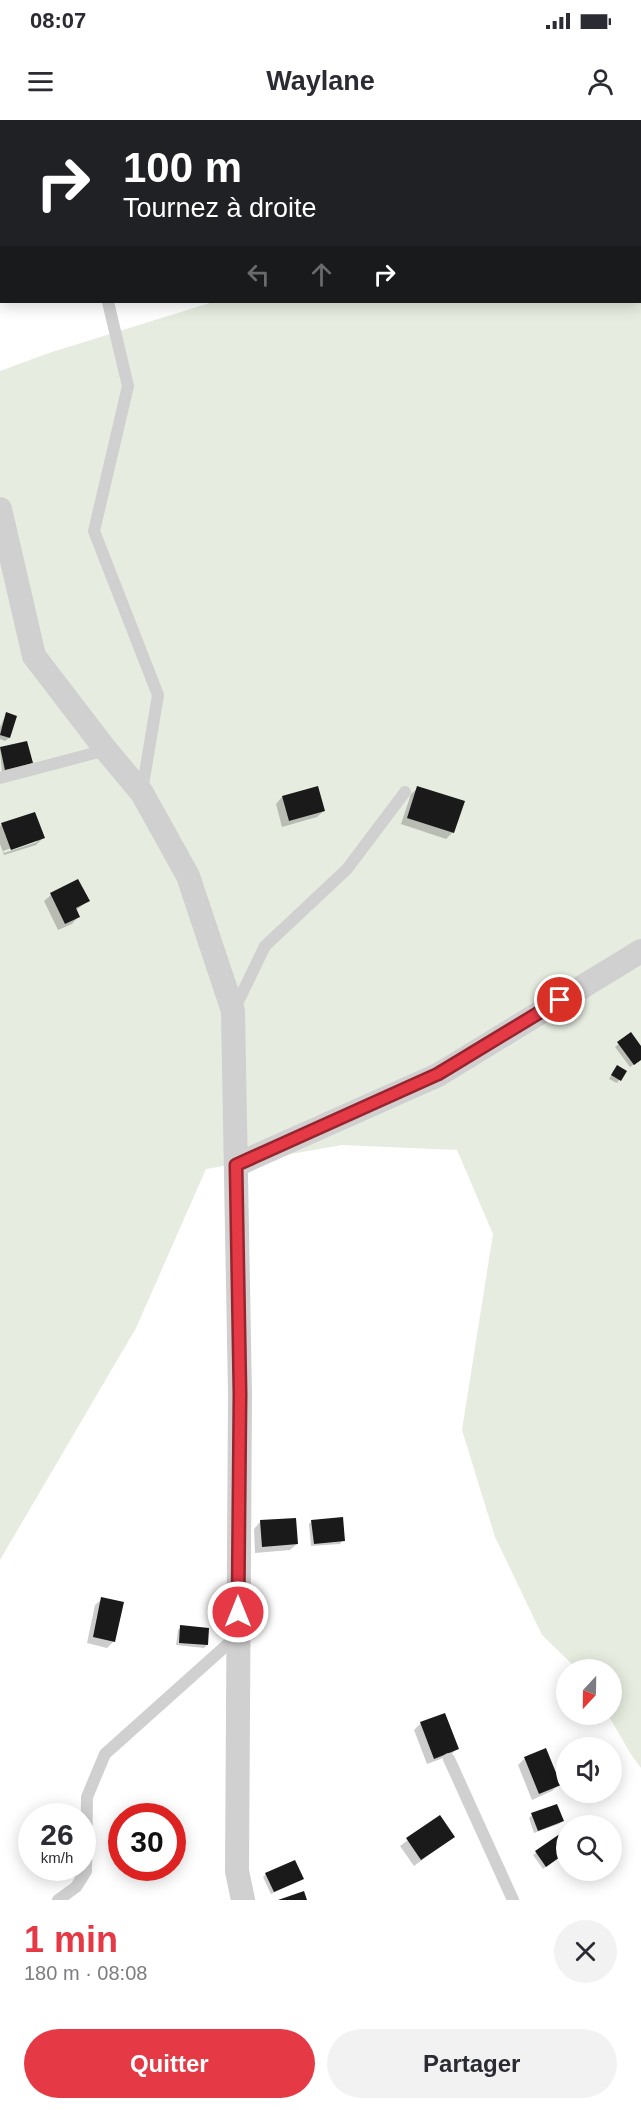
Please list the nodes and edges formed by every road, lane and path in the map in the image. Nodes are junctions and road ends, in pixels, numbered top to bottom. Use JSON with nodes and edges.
{"nodes":[{"id":1,"x":108,"y":303,"type":"edge"},
{"id":2,"x":0,"y":509,"type":"edge"},
{"id":3,"x":106,"y":750,"type":"junction"},
{"id":4,"x":0,"y":778,"type":"edge"},
{"id":5,"x":405,"y":792,"type":"dead end"},
{"id":6,"x":142,"y":793,"type":"junction"},
{"id":7,"x":641,"y":951,"type":"edge"},
{"id":8,"x":233,"y":1011,"type":"junction"},
{"id":9,"x":236,"y":1165,"type":"junction"},
{"id":10,"x":238,"y":1634,"type":"junction"},
{"id":11,"x":449,"y":1760,"type":"dead end"},
{"id":12,"x":58,"y":1900,"type":"edge"},
{"id":13,"x":243,"y":1900,"type":"edge"},
{"id":14,"x":513,"y":1900,"type":"edge"}],
"edges":[{"from":1,"to":6,"type":"lane"},
{"from":2,"to":3,"type":"street"},
{"from":3,"to":4,"type":"lane"},
{"from":3,"to":6,"type":"street"},
{"from":5,"to":8,"type":"lane"},
{"from":6,"to":8,"type":"street"},
{"from":7,"to":9,"type":"street"},
{"from":8,"to":9,"type":"street"},
{"from":9,"to":10,"type":"street"},
{"from":10,"to":12,"type":"lane"},
{"from":10,"to":13,"type":"street"},
{"from":11,"to":14,"type":"lane"}]}
